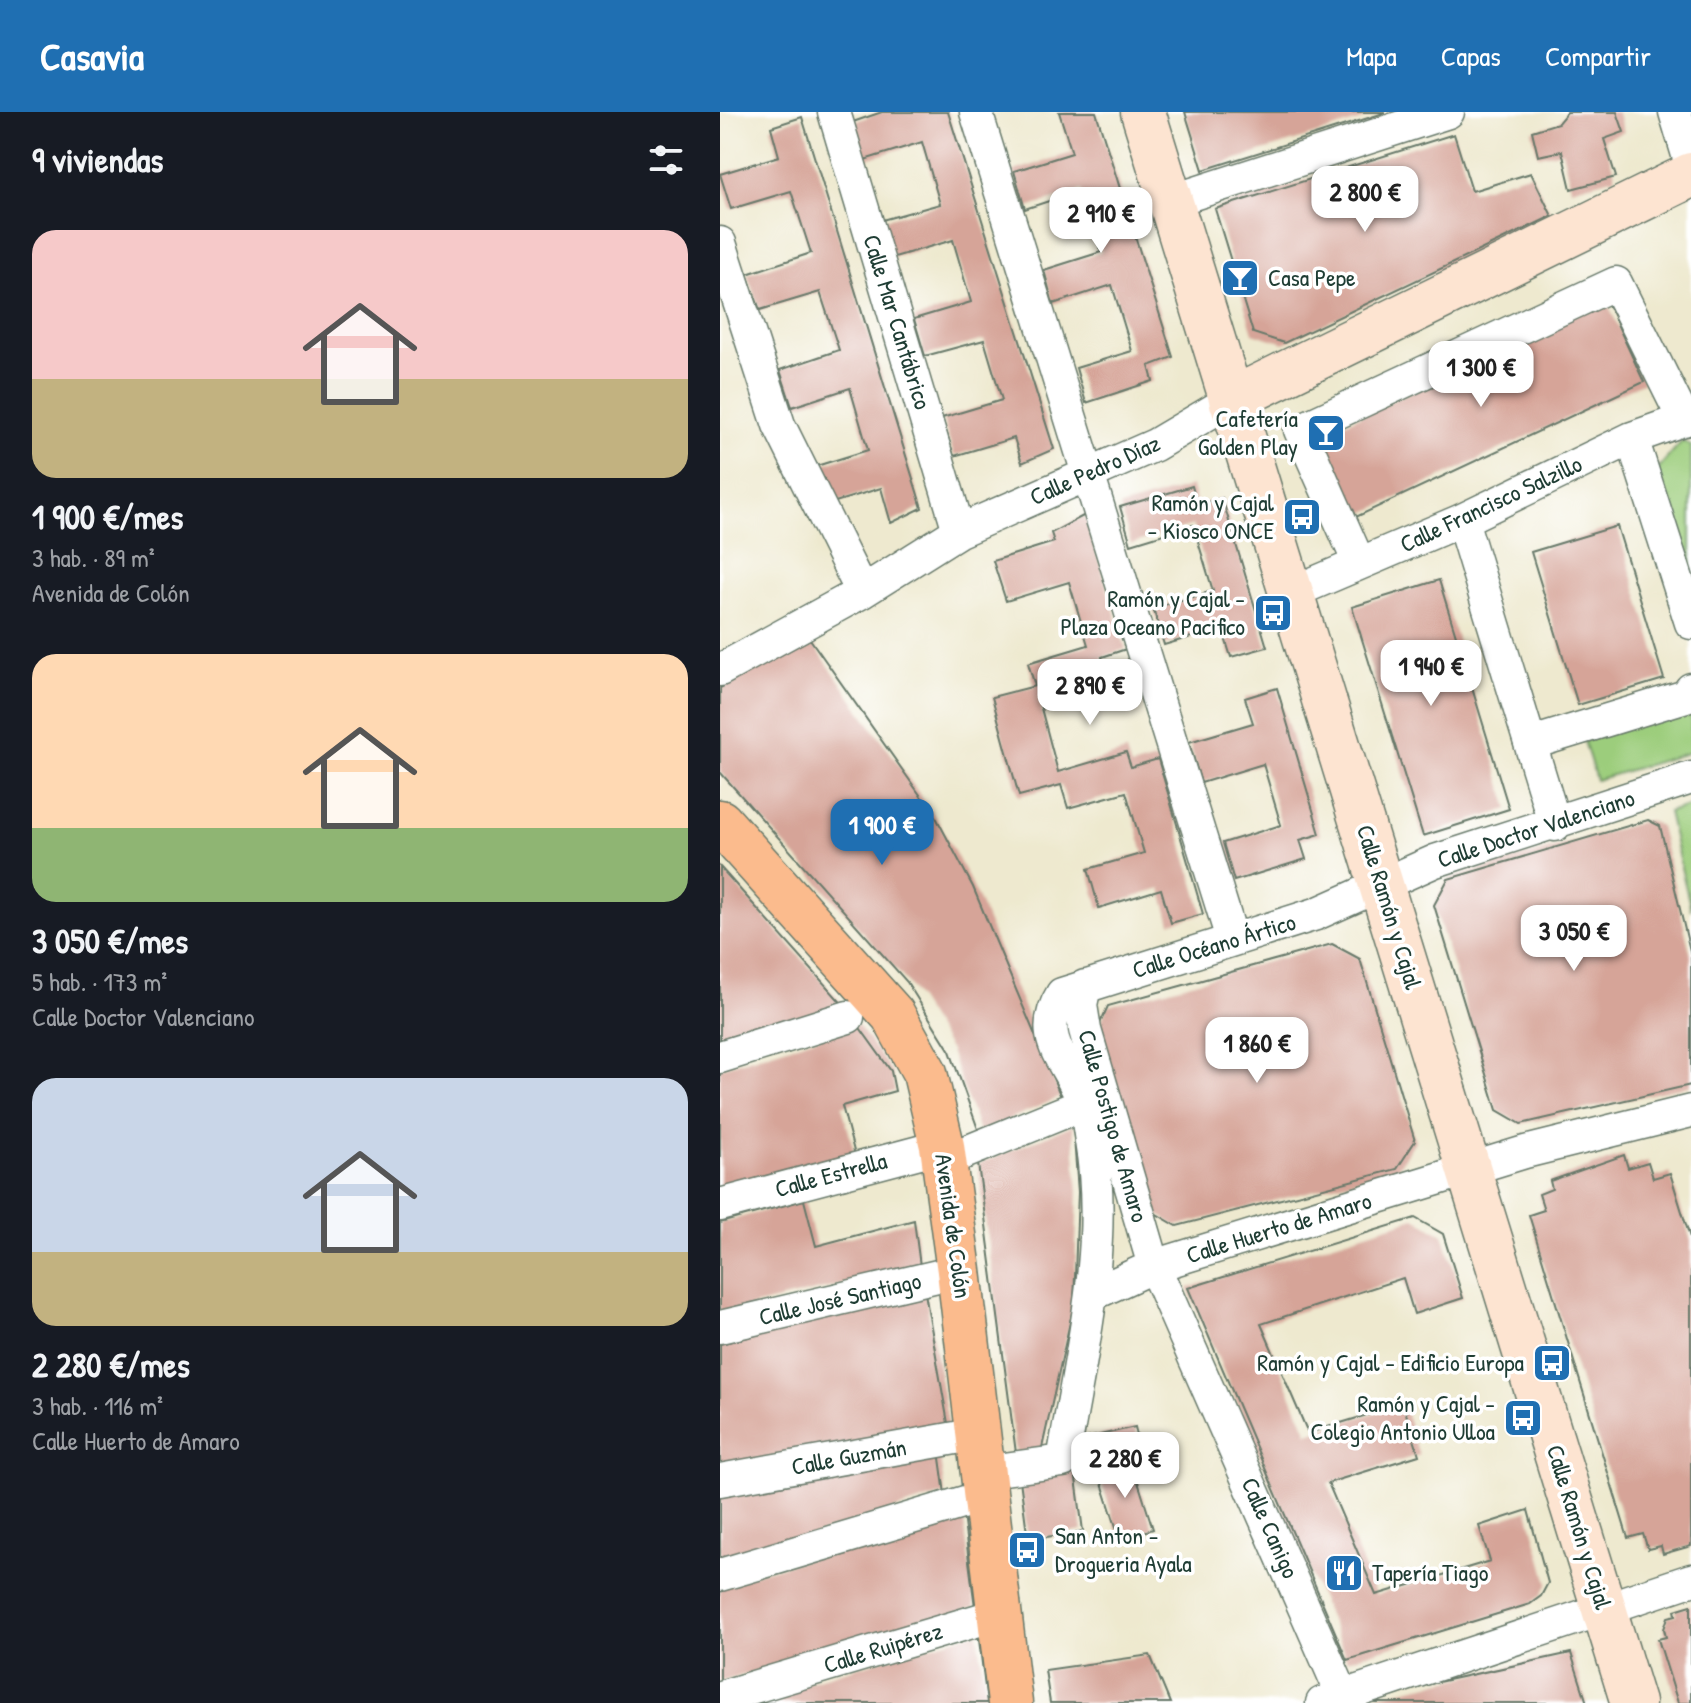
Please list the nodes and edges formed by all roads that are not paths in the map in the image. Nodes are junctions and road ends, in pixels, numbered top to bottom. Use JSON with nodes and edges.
{"nodes":[{"id":1,"x":834,"y":112,"type":"edge"},
{"id":2,"x":976,"y":112,"type":"edge"},
{"id":3,"x":1143,"y":112,"type":"edge"},
{"id":4,"x":1448,"y":112,"type":"edge"},
{"id":5,"x":1675,"y":112,"type":"edge"},
{"id":6,"x":1691,"y":165,"type":"edge"},
{"id":7,"x":1691,"y":175,"type":"edge"},
{"id":8,"x":1171,"y":201,"type":"junction"},
{"id":9,"x":720,"y":243,"type":"edge"},
{"id":10,"x":1231,"y":400,"type":"junction"},
{"id":11,"x":1687,"y":418,"type":"edge"},
{"id":12,"x":1632,"y":438,"type":"junction"},
{"id":13,"x":1086,"y":474,"type":"junction"},
{"id":14,"x":1462,"y":520,"type":"junction"},
{"id":15,"x":959,"y":531,"type":"junction"},
{"id":16,"x":1359,"y":563,"type":"junction"},
{"id":17,"x":862,"y":592,"type":"junction"},
{"id":18,"x":1291,"y":593,"type":"junction"},
{"id":19,"x":1691,"y":623,"type":"edge"},
{"id":20,"x":720,"y":670,"type":"edge"},
{"id":21,"x":1691,"y":689,"type":"edge"},
{"id":22,"x":1532,"y":743,"type":"junction"},
{"id":23,"x":1691,"y":778,"type":"edge"},
{"id":24,"x":720,"y":822,"type":"edge"},
{"id":25,"x":1555,"y":825,"type":"junction"},
{"id":26,"x":1383,"y":885,"type":"junction"},
{"id":27,"x":1232,"y":939,"type":"junction"},
{"id":28,"x":1085,"y":986,"type":"junction"},
{"id":29,"x":848,"y":1017,"type":"dead end"},
{"id":30,"x":720,"y":1057,"type":"edge"},
{"id":31,"x":1084,"y":1104,"type":"junction"},
{"id":32,"x":1691,"y":1112,"type":"edge"},
{"id":33,"x":943,"y":1154,"type":"junction"},
{"id":34,"x":1470,"y":1169,"type":"junction"},
{"id":35,"x":720,"y":1205,"type":"edge"},
{"id":36,"x":1154,"y":1266,"type":"junction"},
{"id":37,"x":959,"y":1271,"type":"junction"},
{"id":38,"x":1091,"y":1295,"type":"junction"},
{"id":39,"x":720,"y":1327,"type":"edge"},
{"id":40,"x":982,"y":1468,"type":"junction"},
{"id":41,"x":720,"y":1480,"type":"edge"},
{"id":42,"x":720,"y":1575,"type":"edge"},
{"id":43,"x":1691,"y":1580,"type":"edge"},
{"id":44,"x":1604,"y":1608,"type":"junction"},
{"id":45,"x":999,"y":1614,"type":"junction"},
{"id":46,"x":720,"y":1697,"type":"edge"},
{"id":47,"x":1337,"y":1700,"type":"edge"},
{"id":48,"x":1010,"y":1703,"type":"edge"},
{"id":49,"x":1633,"y":1703,"type":"edge"}],
"edges":[{"from":1,"to":15,"type":"street","name":"Calle Mar Cantábrico"},
{"from":2,"to":13,"type":"street"},
{"from":3,"to":8,"type":"main road","name":"Calle Ramón y Cajal"},
{"from":4,"to":8,"type":"street"},
{"from":5,"to":6,"type":"street"},
{"from":7,"to":10,"type":"main road","name":"Calle Pedro Díaz"},
{"from":8,"to":10,"type":"main road","name":"Calle Ramón y Cajal"},
{"from":9,"to":17,"type":"street"},
{"from":10,"to":13,"type":"street","name":"Calle Pedro Díaz"},
{"from":10,"to":18,"type":"main road","name":"Calle Ramón y Cajal"},
{"from":11,"to":12,"type":"street","name":"Calle Francisco Salzillo"},
{"from":11,"to":16,"type":"street"},
{"from":12,"to":14,"type":"street","name":"Calle Francisco Salzillo"},
{"from":12,"to":19,"type":"street"},
{"from":13,"to":15,"type":"street","name":"Calle Pedro Díaz"},
{"from":13,"to":27,"type":"street"},
{"from":14,"to":16,"type":"street","name":"Calle Francisco Salzillo"},
{"from":14,"to":22,"type":"street"},
{"from":15,"to":17,"type":"street","name":"Calle Pedro Díaz"},
{"from":16,"to":18,"type":"street","name":"Calle Francisco Salzillo"},
{"from":17,"to":20,"type":"street","name":"Calle Pedro Díaz"},
{"from":18,"to":26,"type":"main road","name":"Calle Ramón y Cajal"},
{"from":21,"to":22,"type":"street"},
{"from":22,"to":25,"type":"street"},
{"from":23,"to":25,"type":"street","name":"Calle Doctor Valenciano"},
{"from":24,"to":33,"type":"main road","name":"Avenida de Colón"},
{"from":25,"to":26,"type":"street","name":"Calle Doctor Valenciano"},
{"from":26,"to":27,"type":"street","name":"Calle Océano Ártico"},
{"from":26,"to":34,"type":"main road","name":"Calle Ramón y Cajal"},
{"from":27,"to":28,"type":"street","name":"Calle Océano Ártico"},
{"from":28,"to":31,"type":"street","name":"Calle Océano Ártico"},
{"from":28,"to":36,"type":"street","name":"Calle Postigo de Amaro"},
{"from":29,"to":30,"type":"street"},
{"from":31,"to":33,"type":"street","name":"Calle Estrella"},
{"from":31,"to":38,"type":"street"},
{"from":32,"to":34,"type":"street","name":"Calle Huerto de Amaro"},
{"from":33,"to":35,"type":"street","name":"Calle Estrella"},
{"from":33,"to":37,"type":"main road","name":"Avenida de Colón"},
{"from":34,"to":36,"type":"street","name":"Calle Huerto de Amaro"},
{"from":34,"to":44,"type":"main road","name":"Calle Ramón y Cajal"},
{"from":36,"to":38,"type":"street","name":"Calle Huerto de Amaro"},
{"from":36,"to":47,"type":"street","name":"Calle Canigo"},
{"from":37,"to":39,"type":"street","name":"Calle José Santiago"},
{"from":37,"to":40,"type":"main road","name":"Avenida de Colón"},
{"from":38,"to":40,"type":"street"},
{"from":40,"to":41,"type":"street","name":"Calle Guzmán"},
{"from":40,"to":42,"type":"street"},
{"from":40,"to":45,"type":"main road","name":"Avenida de Colón"},
{"from":43,"to":44,"type":"street"},
{"from":44,"to":47,"type":"street"},
{"from":44,"to":49,"type":"main road","name":"Calle Ramón y Cajal"},
{"from":45,"to":46,"type":"street","name":"Calle Ruipérez"},
{"from":45,"to":48,"type":"main road","name":"Avenida de Colón"}]}
